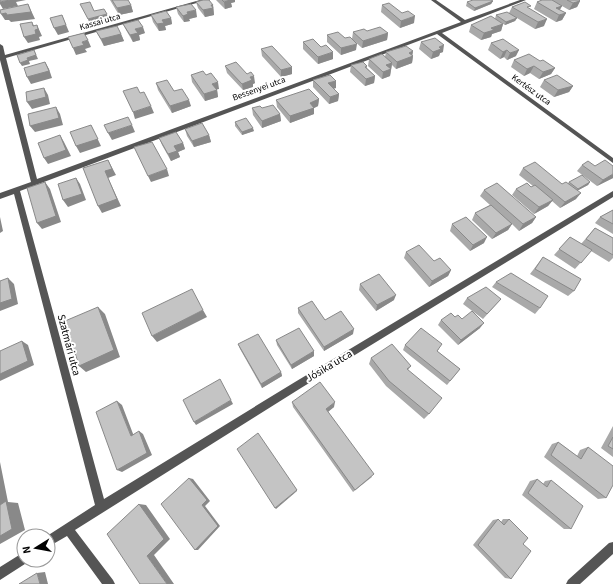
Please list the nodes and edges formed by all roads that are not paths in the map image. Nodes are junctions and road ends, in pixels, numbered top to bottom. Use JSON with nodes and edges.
{"nodes":[{"id":1,"x":205,"y":0,"type":"edge"},
{"id":2,"x":433,"y":0,"type":"edge"},
{"id":3,"x":524,"y":0,"type":"edge"},
{"id":4,"x":464,"y":22,"type":"junction"},
{"id":5,"x":439,"y":32,"type":"junction"},
{"id":6,"x":0,"y":46,"type":"edge"},
{"id":7,"x":2,"y":58,"type":"edge"},
{"id":8,"x":613,"y":161,"type":"edge"},
{"id":9,"x":35,"y":183,"type":"junction"},
{"id":10,"x":16,"y":190,"type":"junction"},
{"id":11,"x":613,"y":194,"type":"edge"},
{"id":12,"x":0,"y":196,"type":"edge"},
{"id":13,"x":101,"y":507,"type":"junction"},
{"id":14,"x":68,"y":528,"type":"junction"},
{"id":15,"x":56,"y":536,"type":"edge"},
{"id":16,"x":613,"y":547,"type":"edge"},
{"id":17,"x":16,"y":563,"type":"edge"},
{"id":18,"x":0,"y":574,"type":"edge"},
{"id":19,"x":109,"y":584,"type":"edge"},
{"id":20,"x":572,"y":584,"type":"edge"}],
"edges":[{"from":1,"to":7,"type":"street","name":"Kassai utca"},
{"from":2,"to":4,"type":"street"},
{"from":3,"to":4,"type":"street","name":"Bessenyei utca"},
{"from":4,"to":5,"type":"street","name":"Bessenyei utca"},
{"from":5,"to":8,"type":"street","name":"Kertész utca"},
{"from":5,"to":9,"type":"street","name":"Bessenyei utca"},
{"from":6,"to":7,"type":"street"},
{"from":7,"to":9,"type":"street"},
{"from":9,"to":10,"type":"street","name":"Bessenyei utca"},
{"from":10,"to":12,"type":"street","name":"Bessenyei utca"},
{"from":10,"to":13,"type":"street","name":"Szatmári utca"},
{"from":11,"to":13,"type":"street","name":"Jósika utca"},
{"from":13,"to":14,"type":"street","name":"Jósika utca"},
{"from":14,"to":15,"type":"street","name":"Jósika utca"},
{"from":14,"to":19,"type":"street"},
{"from":16,"to":20,"type":"street"},
{"from":17,"to":18,"type":"street"}]}
